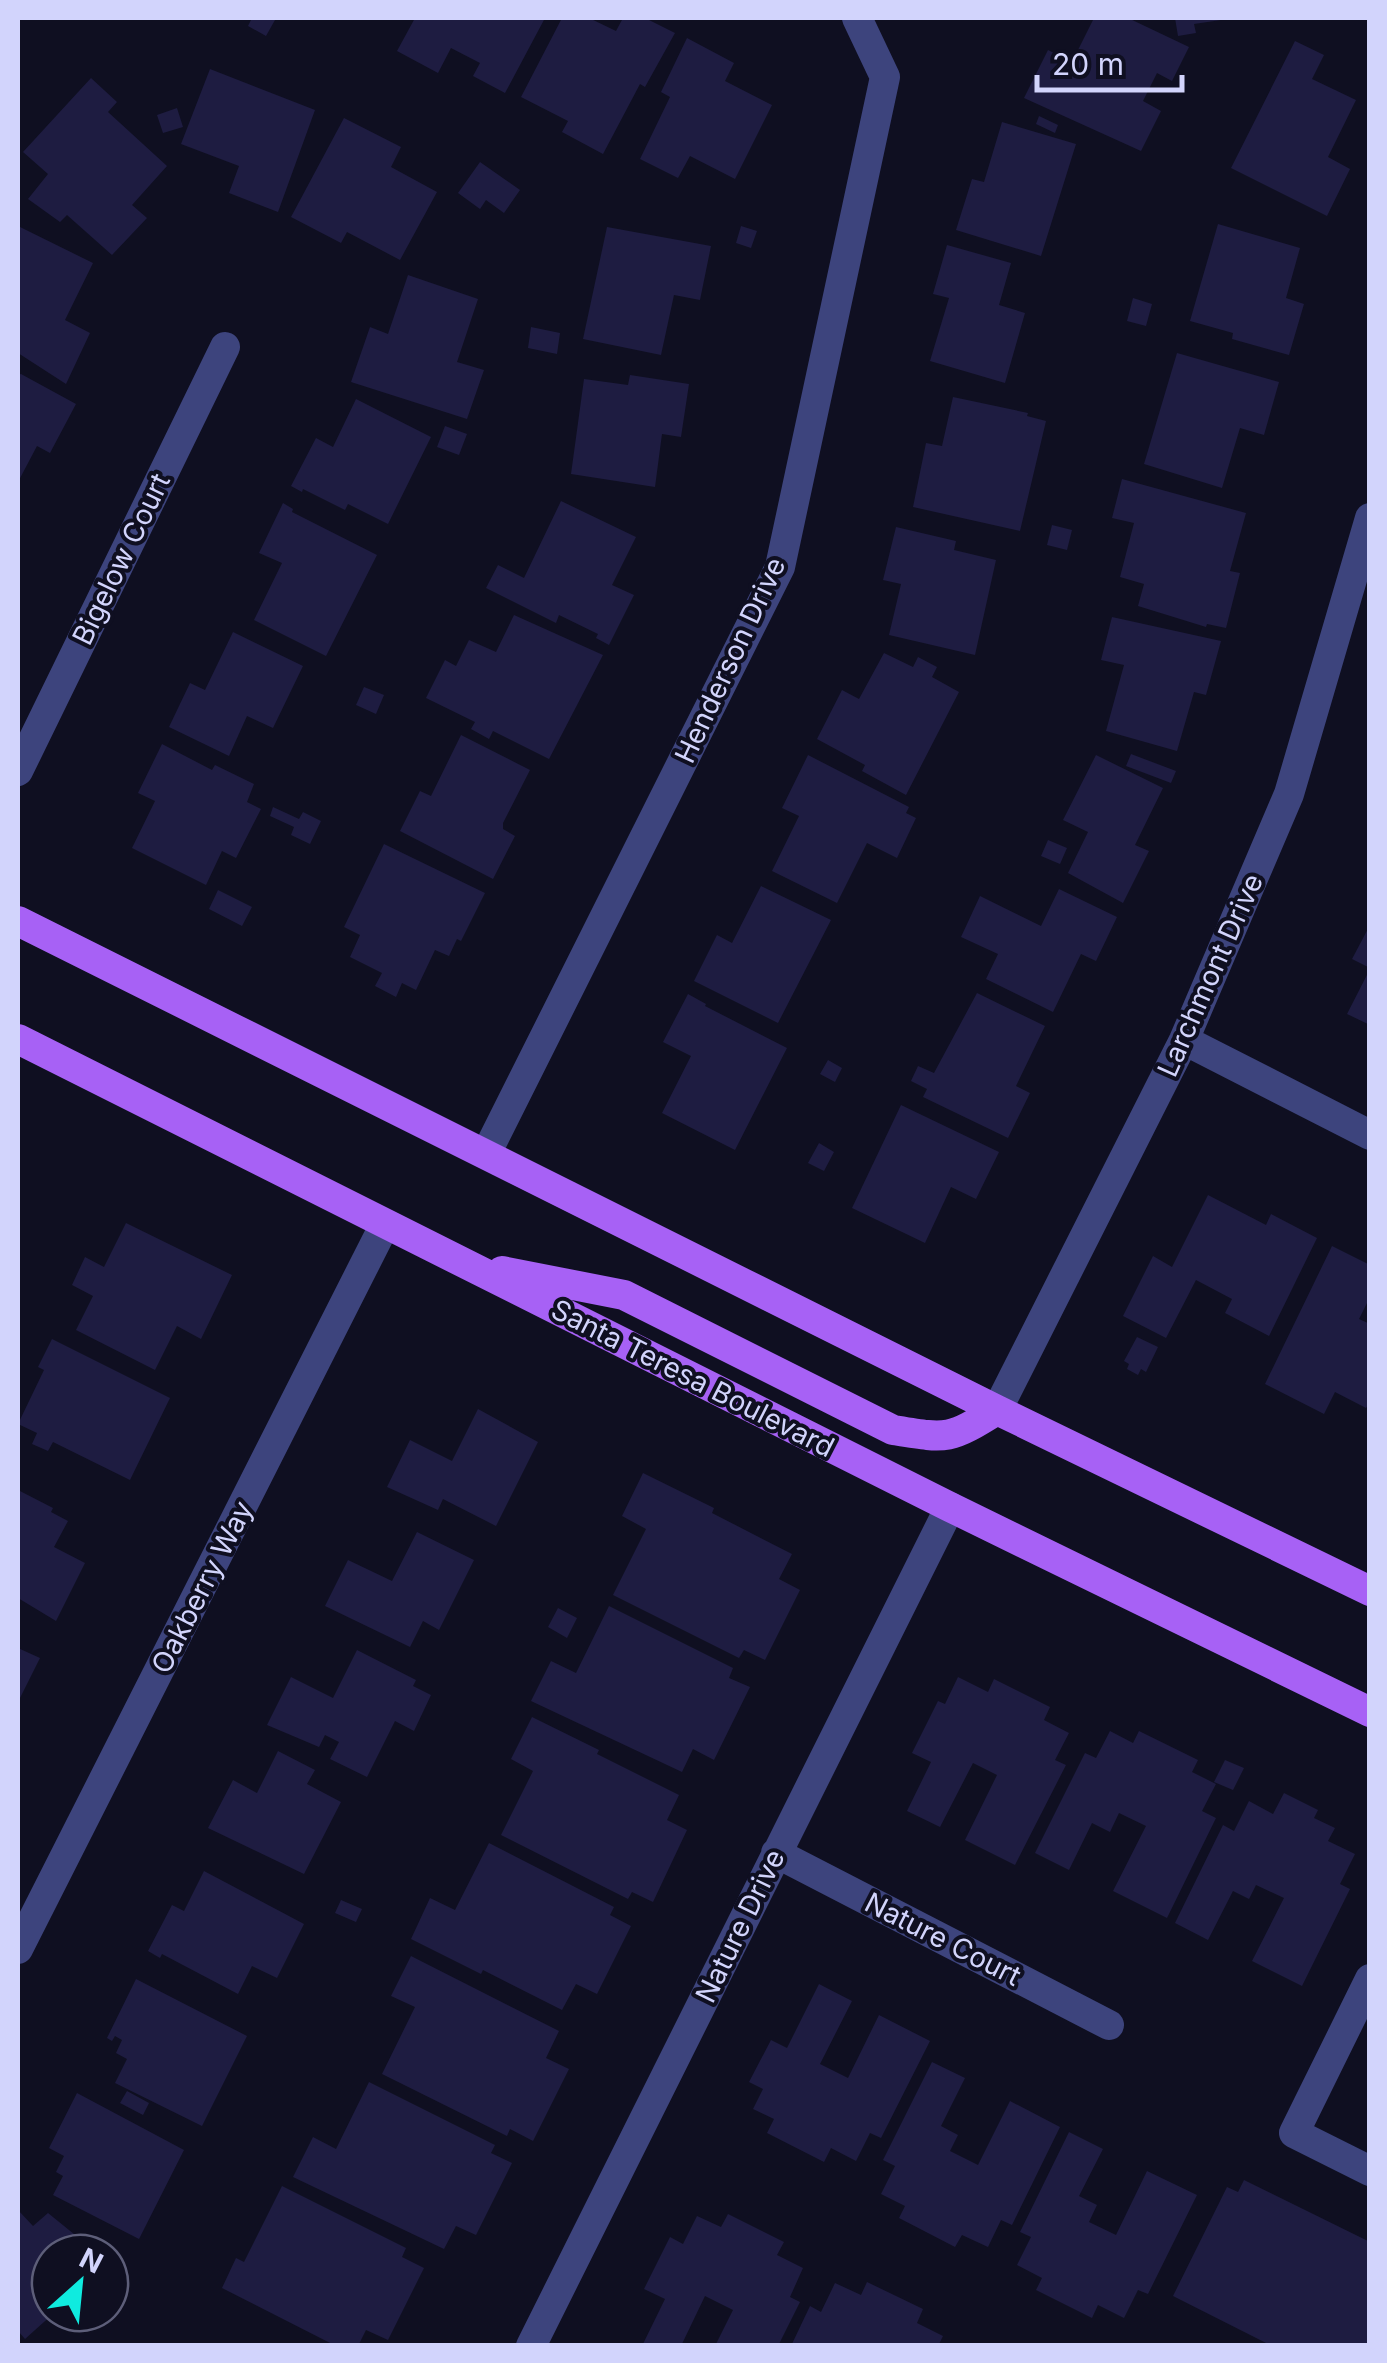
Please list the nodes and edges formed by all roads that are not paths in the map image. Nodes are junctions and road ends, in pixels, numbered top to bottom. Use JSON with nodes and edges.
{"nodes":[{"id":1,"x":857,"y":18,"type":"edge"},
{"id":2,"x":224,"y":346,"type":"dead end"},
{"id":3,"x":1370,"y":518,"type":"edge"},
{"id":4,"x":18,"y":771,"type":"edge"},
{"id":5,"x":18,"y":921,"type":"edge"},
{"id":6,"x":18,"y":1039,"type":"edge"},
{"id":7,"x":1184,"y":1040,"type":"junction"},
{"id":8,"x":1370,"y":1135,"type":"edge"},
{"id":9,"x":486,"y":1154,"type":"junction"},
{"id":10,"x":385,"y":1224,"type":"junction"},
{"id":11,"x":464,"y":1264,"type":"junction"},
{"id":12,"x":996,"y":1410,"type":"junction"},
{"id":13,"x":950,"y":1506,"type":"junction"},
{"id":14,"x":1370,"y":1592,"type":"edge"},
{"id":15,"x":1370,"y":1712,"type":"edge"},
{"id":16,"x":776,"y":1853,"type":"junction"},
{"id":17,"x":18,"y":1949,"type":"edge"},
{"id":18,"x":1370,"y":1979,"type":"edge"},
{"id":19,"x":1109,"y":2025,"type":"dead end"},
{"id":20,"x":1370,"y":2171,"type":"edge"},
{"id":21,"x":531,"y":2346,"type":"edge"}],
"edges":[{"from":1,"to":9,"type":"street","name":"Henderson Drive"},
{"from":2,"to":4,"type":"street","name":"Bigelow Court"},
{"from":3,"to":7,"type":"street","name":"Larchmont Drive"},
{"from":5,"to":9,"type":"main road"},
{"from":6,"to":10,"type":"main road","name":"Santa Teresa Boulevard"},
{"from":7,"to":8,"type":"street"},
{"from":7,"to":12,"type":"street","name":"Larchmont Drive"},
{"from":9,"to":12,"type":"main road"},
{"from":10,"to":11,"type":"main road","name":"Santa Teresa Boulevard"},
{"from":10,"to":17,"type":"street","name":"Oakberry Way"},
{"from":11,"to":12,"type":"main road"},
{"from":11,"to":13,"type":"main road","name":"Santa Teresa Boulevard"},
{"from":12,"to":14,"type":"main road"},
{"from":13,"to":15,"type":"main road","name":"Santa Teresa Boulevard"},
{"from":13,"to":16,"type":"street","name":"Nature Drive"},
{"from":16,"to":19,"type":"street","name":"Nature Court"},
{"from":16,"to":21,"type":"street","name":"Nature Drive"},
{"from":18,"to":20,"type":"street"}]}
